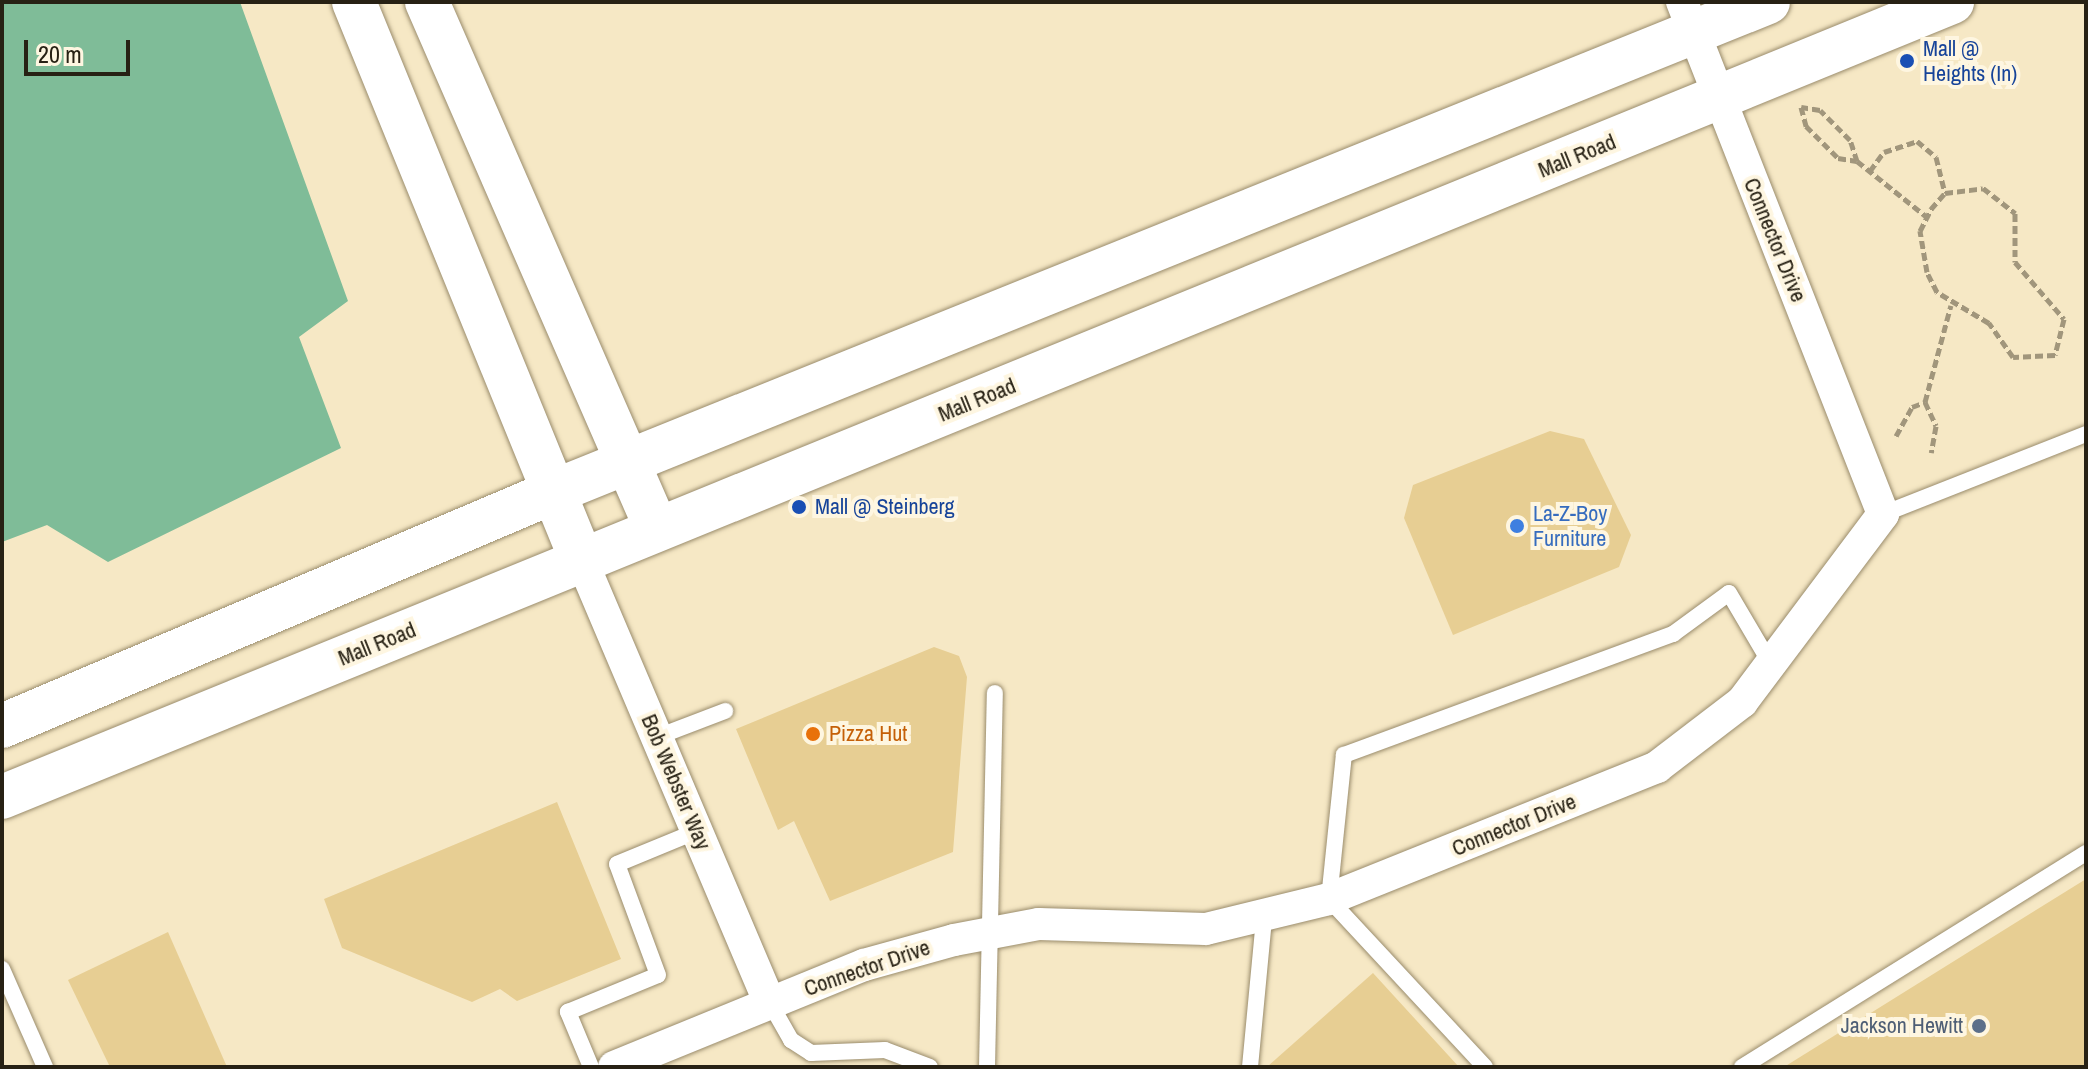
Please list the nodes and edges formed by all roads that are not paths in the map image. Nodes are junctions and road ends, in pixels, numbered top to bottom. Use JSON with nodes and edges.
{"nodes":[{"id":1,"x":354,"y":2,"type":"edge"},
{"id":2,"x":427,"y":2,"type":"edge"},
{"id":3,"x":1768,"y":2,"type":"edge"},
{"id":4,"x":1952,"y":2,"type":"edge"},
{"id":5,"x":1687,"y":17,"type":"edge"},
{"id":6,"x":1719,"y":99,"type":"junction"},
{"id":7,"x":2086,"y":434,"type":"edge"},
{"id":8,"x":629,"y":461,"type":"junction"},
{"id":9,"x":553,"y":492,"type":"junction"},
{"id":10,"x":1883,"y":514,"type":"junction"},
{"id":11,"x":655,"y":525,"type":"junction"},
{"id":12,"x":582,"y":561,"type":"junction"},
{"id":13,"x":1772,"y":666,"type":"junction"},
{"id":14,"x":995,"y":693,"type":"dead end"},
{"id":15,"x":725,"y":711,"type":"dead end"},
{"id":16,"x":2,"y":726,"type":"edge"},
{"id":17,"x":657,"y":737,"type":"junction"},
{"id":18,"x":2,"y":797,"type":"edge"},
{"id":19,"x":697,"y":831,"type":"junction"},
{"id":20,"x":2086,"y":853,"type":"edge"},
{"id":21,"x":1329,"y":899,"type":"junction"},
{"id":22,"x":1264,"y":920,"type":"junction"},
{"id":23,"x":985,"y":934,"type":"junction"},
{"id":24,"x":2,"y":969,"type":"edge"},
{"id":25,"x":770,"y":1003,"type":"junction"},
{"id":26,"x":45,"y":1067,"type":"edge"},
{"id":27,"x":591,"y":1067,"type":"edge"},
{"id":28,"x":614,"y":1067,"type":"edge"},
{"id":29,"x":930,"y":1067,"type":"edge"},
{"id":30,"x":987,"y":1067,"type":"edge"},
{"id":31,"x":1250,"y":1067,"type":"edge"},
{"id":32,"x":1485,"y":1067,"type":"edge"},
{"id":33,"x":1742,"y":1067,"type":"edge"}],
"edges":[{"from":1,"to":9,"type":"main road"},
{"from":2,"to":8,"type":"main road"},
{"from":3,"to":5,"type":"main road"},
{"from":4,"to":6,"type":"main road","name":"Mall Road"},
{"from":5,"to":6,"type":"street","name":"Connector Drive"},
{"from":5,"to":8,"type":"main road"},
{"from":6,"to":10,"type":"street","name":"Connector Drive"},
{"from":6,"to":11,"type":"main road","name":"Mall Road"},
{"from":7,"to":10,"type":"lane"},
{"from":8,"to":9,"type":"main road"},
{"from":8,"to":11,"type":"main road"},
{"from":9,"to":12,"type":"main road"},
{"from":9,"to":16,"type":"main road"},
{"from":10,"to":13,"type":"street","name":"Connector Drive"},
{"from":11,"to":12,"type":"main road","name":"Mall Road"},
{"from":12,"to":17,"type":"street","name":"Bob Webster Way"},
{"from":12,"to":18,"type":"main road","name":"Mall Road"},
{"from":13,"to":21,"type":"street","name":"Connector Drive"},
{"from":13,"to":21,"type":"lane"},
{"from":14,"to":23,"type":"lane"},
{"from":15,"to":17,"type":"lane"},
{"from":17,"to":19,"type":"street","name":"Bob Webster Way"},
{"from":19,"to":25,"type":"street","name":"Bob Webster Way"},
{"from":19,"to":27,"type":"lane"},
{"from":20,"to":33,"type":"lane"},
{"from":21,"to":22,"type":"street","name":"Connector Drive"},
{"from":21,"to":32,"type":"lane"},
{"from":22,"to":23,"type":"street","name":"Connector Drive"},
{"from":22,"to":31,"type":"lane"},
{"from":23,"to":25,"type":"street","name":"Connector Drive"},
{"from":23,"to":30,"type":"lane"},
{"from":24,"to":26,"type":"lane"},
{"from":25,"to":28,"type":"street","name":"Connector Drive"},
{"from":25,"to":29,"type":"lane"}]}
